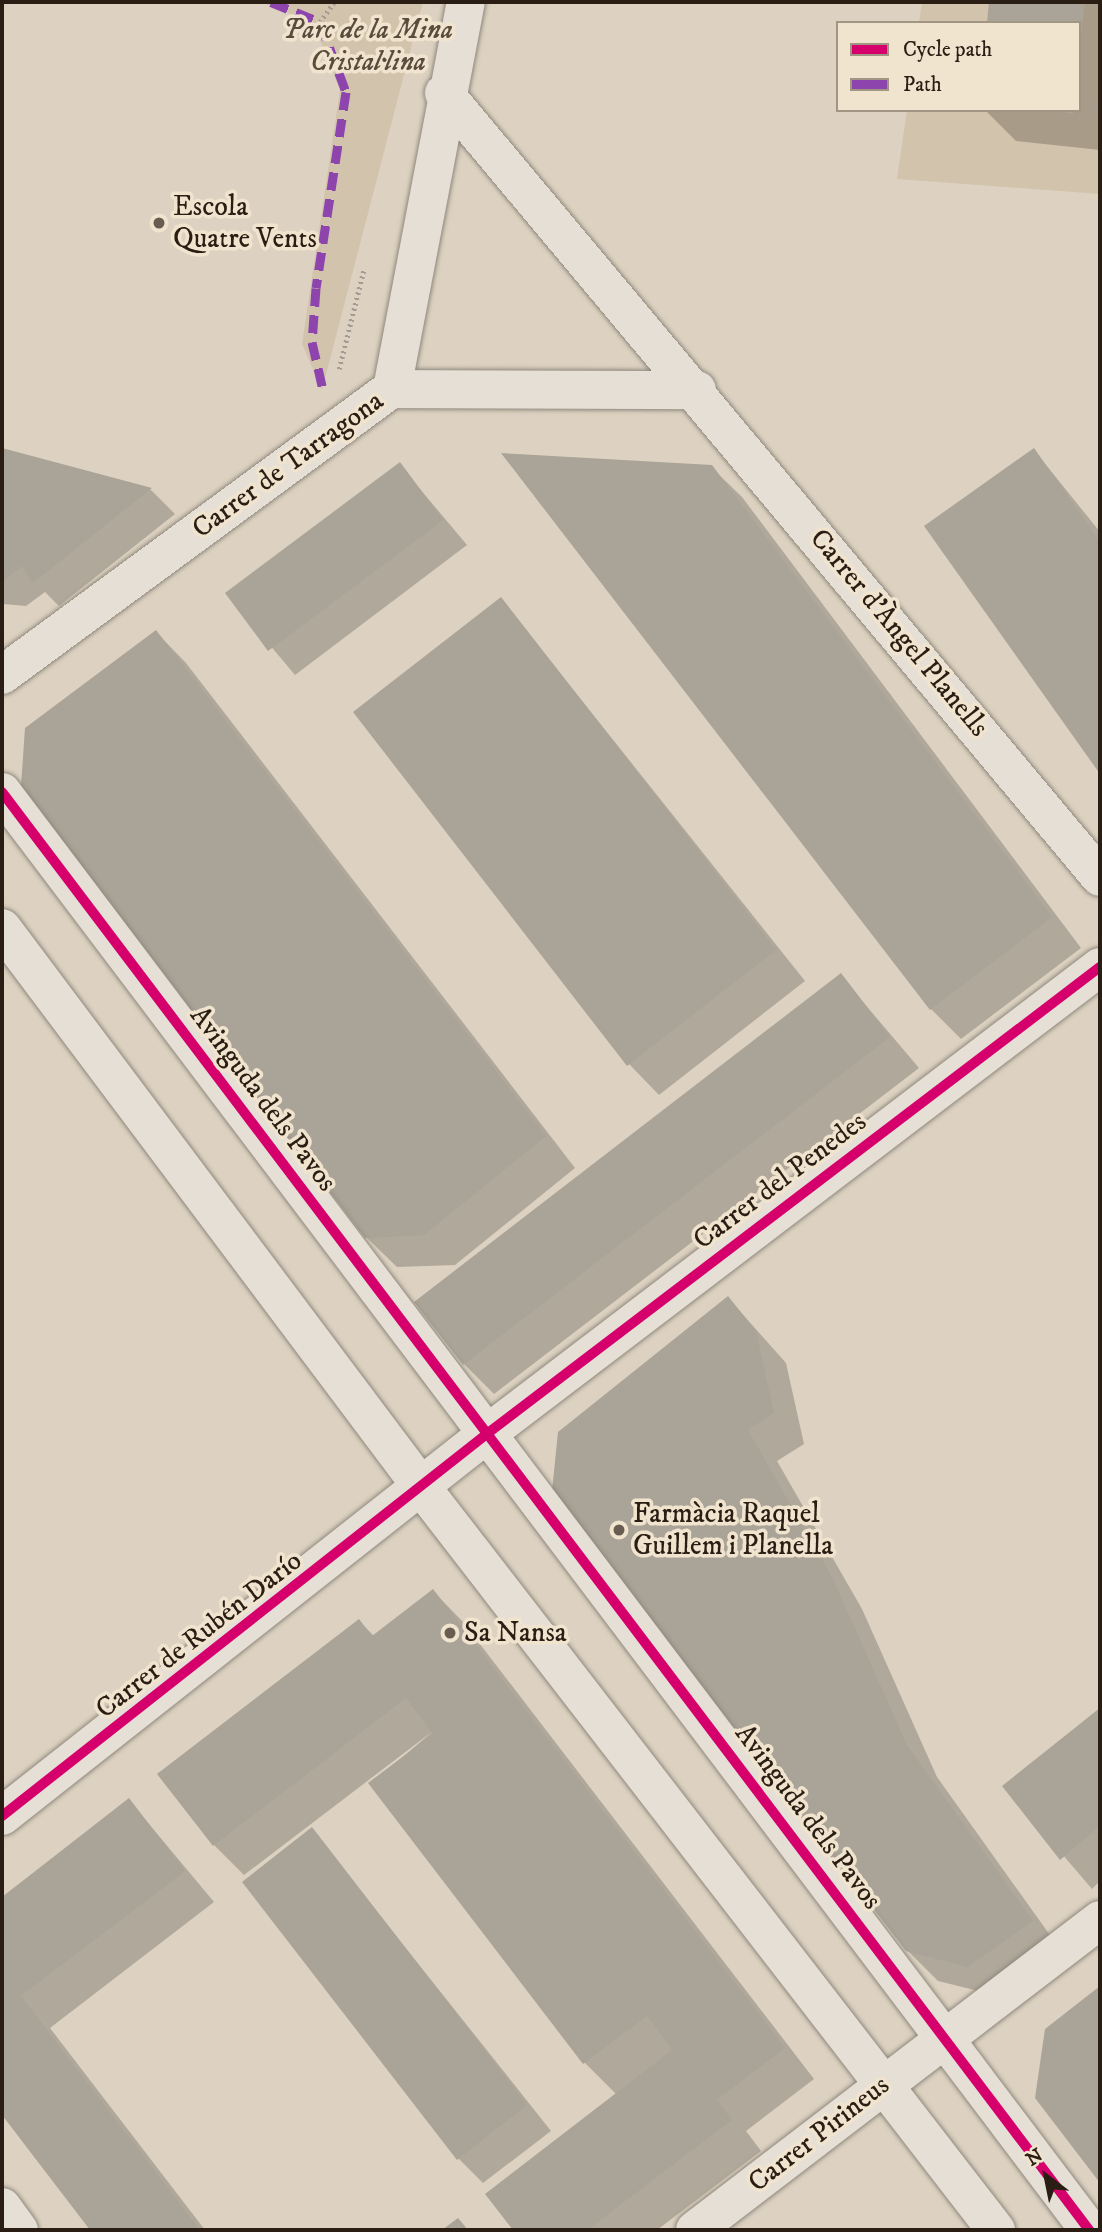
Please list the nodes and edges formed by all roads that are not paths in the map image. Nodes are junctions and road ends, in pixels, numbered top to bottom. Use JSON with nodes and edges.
{"nodes":[{"id":1,"x":466,"y":2,"type":"edge"},
{"id":2,"x":444,"y":93,"type":"junction"},
{"id":3,"x":392,"y":389,"type":"junction"},
{"id":4,"x":697,"y":390,"type":"junction"},
{"id":5,"x":2,"y":676,"type":"edge"},
{"id":6,"x":2,"y":792,"type":"edge"},
{"id":7,"x":1100,"y":877,"type":"edge"},
{"id":8,"x":2,"y":928,"type":"edge"},
{"id":9,"x":1100,"y":967,"type":"edge"},
{"id":10,"x":488,"y":1433,"type":"junction"},
{"id":11,"x":423,"y":1489,"type":"junction"},
{"id":12,"x":2,"y":1816,"type":"edge"},
{"id":13,"x":1100,"y":1920,"type":"edge"},
{"id":14,"x":945,"y":2040,"type":"junction"},
{"id":15,"x":880,"y":2085,"type":"junction"},
{"id":16,"x":2,"y":2207,"type":"edge"},
{"id":17,"x":19,"y":2230,"type":"edge"},
{"id":18,"x":695,"y":2230,"type":"edge"},
{"id":19,"x":996,"y":2230,"type":"edge"},
{"id":20,"x":1089,"y":2230,"type":"edge"}],
"edges":[{"from":1,"to":2,"type":"street","name":"Carrer de Tarragona"},
{"from":2,"to":3,"type":"street","name":"Carrer de Tarragona"},
{"from":2,"to":4,"type":"street","name":"Carrer d'Àngel Planells"},
{"from":3,"to":4,"type":"street"},
{"from":3,"to":5,"type":"street","name":"Carrer de Tarragona"},
{"from":4,"to":7,"type":"street","name":"Carrer d'Àngel Planells"},
{"from":6,"to":10,"type":"street","name":"Avinguda dels Pavos"},
{"from":8,"to":11,"type":"street"},
{"from":9,"to":10,"type":"street","name":"Carrer del Penedes"},
{"from":10,"to":11,"type":"street"},
{"from":10,"to":14,"type":"street","name":"Avinguda dels Pavos"},
{"from":11,"to":12,"type":"street","name":"Carrer de Rubén Darío"},
{"from":11,"to":15,"type":"street"},
{"from":13,"to":14,"type":"street","name":"Carrer Pirineus"},
{"from":14,"to":15,"type":"street","name":"Carrer Pirineus"},
{"from":14,"to":20,"type":"street","name":"Avinguda dels Pavos"},
{"from":15,"to":18,"type":"street","name":"Carrer Pirineus"},
{"from":15,"to":19,"type":"street"},
{"from":16,"to":17,"type":"street"}]}
